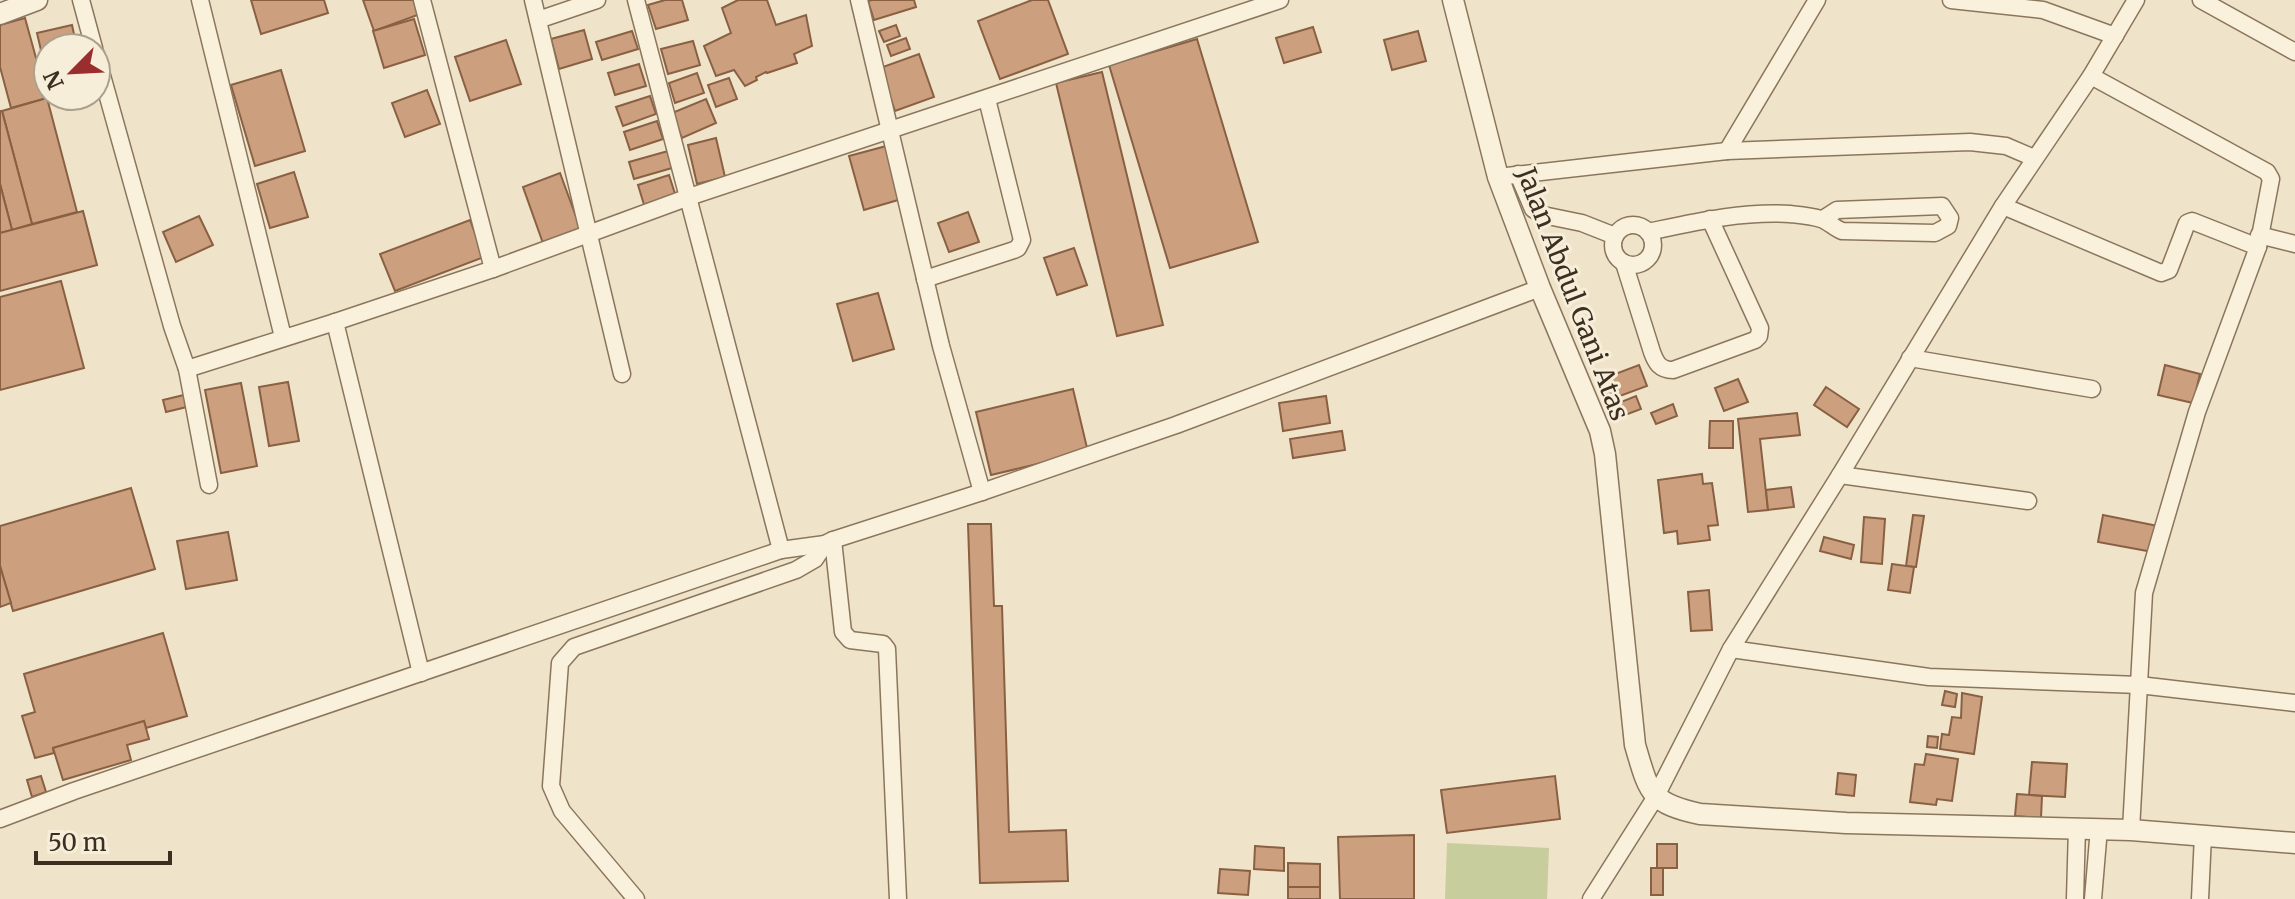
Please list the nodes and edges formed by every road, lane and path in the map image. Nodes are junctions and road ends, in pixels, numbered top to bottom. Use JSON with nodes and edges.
{"nodes":[{"id":1,"x":37,"y":0,"type":"edge"},
{"id":2,"x":81,"y":0,"type":"edge"},
{"id":3,"x":200,"y":0,"type":"edge"},
{"id":4,"x":422,"y":0,"type":"edge"},
{"id":5,"x":533,"y":0,"type":"edge"},
{"id":6,"x":597,"y":0,"type":"edge"},
{"id":7,"x":636,"y":0,"type":"edge"},
{"id":8,"x":859,"y":0,"type":"edge"},
{"id":9,"x":1280,"y":0,"type":"edge"},
{"id":10,"x":1453,"y":0,"type":"edge"},
{"id":11,"x":1817,"y":0,"type":"edge"},
{"id":12,"x":1951,"y":0,"type":"edge"},
{"id":13,"x":2136,"y":0,"type":"edge"},
{"id":14,"x":2201,"y":0,"type":"edge"},
{"id":15,"x":0,"y":14,"type":"edge"},
{"id":16,"x":538,"y":20,"type":"junction"},
{"id":17,"x":90,"y":32,"type":"edge"},
{"id":18,"x":2115,"y":36,"type":"junction"},
{"id":19,"x":2295,"y":52,"type":"edge"},
{"id":20,"x":2091,"y":76,"type":"junction"},
{"id":21,"x":987,"y":99,"type":"junction"},
{"id":22,"x":112,"y":112,"type":"edge"},
{"id":23,"x":891,"y":131,"type":"junction"},
{"id":24,"x":1727,"y":151,"type":"junction"},
{"id":25,"x":2034,"y":158,"type":"junction"},
{"id":26,"x":1508,"y":176,"type":"junction"},
{"id":27,"x":689,"y":197,"type":"junction"},
{"id":28,"x":2003,"y":206,"type":"junction"},
{"id":29,"x":1710,"y":219,"type":"junction"},
{"id":30,"x":1823,"y":219,"type":"junction"},
{"id":31,"x":1648,"y":232,"type":"junction"},
{"id":32,"x":588,"y":234,"type":"junction"},
{"id":33,"x":1615,"y":236,"type":"junction"},
{"id":34,"x":2258,"y":241,"type":"junction"},
{"id":35,"x":2294,"y":241,"type":"edge"},
{"id":36,"x":1624,"y":263,"type":"junction"},
{"id":37,"x":493,"y":269,"type":"junction"},
{"id":38,"x":925,"y":279,"type":"junction"},
{"id":39,"x":1540,"y":288,"type":"junction"},
{"id":40,"x":335,"y":322,"type":"junction"},
{"id":41,"x":283,"y":337,"type":"junction"},
{"id":42,"x":1910,"y":358,"type":"junction"},
{"id":43,"x":187,"y":369,"type":"junction"},
{"id":44,"x":622,"y":374,"type":"dead end"},
{"id":45,"x":2092,"y":389,"type":"dead end"},
{"id":46,"x":1840,"y":475,"type":"junction"},
{"id":47,"x":209,"y":485,"type":"dead end"},
{"id":48,"x":982,"y":492,"type":"junction"},
{"id":49,"x":2028,"y":501,"type":"dead end"},
{"id":50,"x":829,"y":542,"type":"junction"},
{"id":51,"x":781,"y":550,"type":"junction"},
{"id":52,"x":1731,"y":649,"type":"junction"},
{"id":53,"x":421,"y":673,"type":"junction"},
{"id":54,"x":2139,"y":685,"type":"junction"},
{"id":55,"x":2295,"y":703,"type":"edge"},
{"id":56,"x":1655,"y":798,"type":"junction"},
{"id":57,"x":0,"y":819,"type":"edge"},
{"id":58,"x":2077,"y":827,"type":"junction"},
{"id":59,"x":2099,"y":828,"type":"junction"},
{"id":60,"x":2131,"y":830,"type":"junction"},
{"id":61,"x":2203,"y":835,"type":"junction"},
{"id":62,"x":2295,"y":843,"type":"edge"},
{"id":63,"x":636,"y":899,"type":"edge"},
{"id":64,"x":898,"y":899,"type":"edge"},
{"id":65,"x":1591,"y":899,"type":"edge"},
{"id":66,"x":2075,"y":899,"type":"edge"},
{"id":67,"x":2093,"y":899,"type":"edge"},
{"id":68,"x":2200,"y":899,"type":"edge"}],
"edges":[{"from":1,"to":15,"type":"street"},
{"from":2,"to":17,"type":"street"},
{"from":3,"to":41,"type":"street"},
{"from":4,"to":37,"type":"street"},
{"from":5,"to":16,"type":"street"},
{"from":6,"to":16,"type":"street"},
{"from":7,"to":27,"type":"street"},
{"from":8,"to":23,"type":"street"},
{"from":9,"to":21,"type":"street"},
{"from":10,"to":26,"type":"street","name":"Jalan Abdul Gani Atas"},
{"from":11,"to":24,"type":"street"},
{"from":12,"to":18,"type":"street"},
{"from":13,"to":18,"type":"street"},
{"from":14,"to":19,"type":"street"},
{"from":16,"to":32,"type":"street"},
{"from":18,"to":20,"type":"street"},
{"from":20,"to":25,"type":"street"},
{"from":20,"to":34,"type":"street"},
{"from":21,"to":23,"type":"street"},
{"from":21,"to":38,"type":"street"},
{"from":22,"to":43,"type":"street"},
{"from":23,"to":27,"type":"street"},
{"from":23,"to":38,"type":"street"},
{"from":24,"to":25,"type":"street"},
{"from":24,"to":26,"type":"street"},
{"from":25,"to":28,"type":"street"},
{"from":26,"to":33,"type":"street"},
{"from":26,"to":39,"type":"street","name":"Jalan Abdul Gani Atas"},
{"from":27,"to":32,"type":"street"},
{"from":27,"to":51,"type":"street"},
{"from":28,"to":34,"type":"street"},
{"from":28,"to":42,"type":"street"},
{"from":29,"to":30,"type":"street"},
{"from":29,"to":31,"type":"street"},
{"from":29,"to":36,"type":"street"},
{"from":30,"to":30,"type":"street"},
{"from":31,"to":33,"type":"street"},
{"from":31,"to":36,"type":"street"},
{"from":32,"to":37,"type":"street"},
{"from":32,"to":44,"type":"street"},
{"from":33,"to":36,"type":"street"},
{"from":34,"to":35,"type":"street"},
{"from":34,"to":54,"type":"street"},
{"from":37,"to":40,"type":"street"},
{"from":38,"to":48,"type":"street"},
{"from":39,"to":48,"type":"street"},
{"from":39,"to":56,"type":"street","name":"Jalan Abdul Gani Atas"},
{"from":40,"to":41,"type":"street"},
{"from":40,"to":53,"type":"street"},
{"from":41,"to":43,"type":"street"},
{"from":42,"to":45,"type":"street"},
{"from":42,"to":46,"type":"street"},
{"from":43,"to":47,"type":"street"},
{"from":46,"to":49,"type":"street"},
{"from":46,"to":52,"type":"street"},
{"from":48,"to":50,"type":"street"},
{"from":50,"to":51,"type":"street"},
{"from":50,"to":63,"type":"street"},
{"from":50,"to":64,"type":"street"},
{"from":51,"to":53,"type":"street"},
{"from":52,"to":54,"type":"street"},
{"from":52,"to":56,"type":"street"},
{"from":53,"to":57,"type":"street"},
{"from":54,"to":55,"type":"street"},
{"from":54,"to":60,"type":"street"},
{"from":56,"to":58,"type":"street"},
{"from":56,"to":65,"type":"street"},
{"from":58,"to":59,"type":"street"},
{"from":58,"to":66,"type":"street"},
{"from":59,"to":60,"type":"street"},
{"from":59,"to":67,"type":"street"},
{"from":60,"to":61,"type":"street"},
{"from":61,"to":62,"type":"street"},
{"from":61,"to":68,"type":"street"}]}
